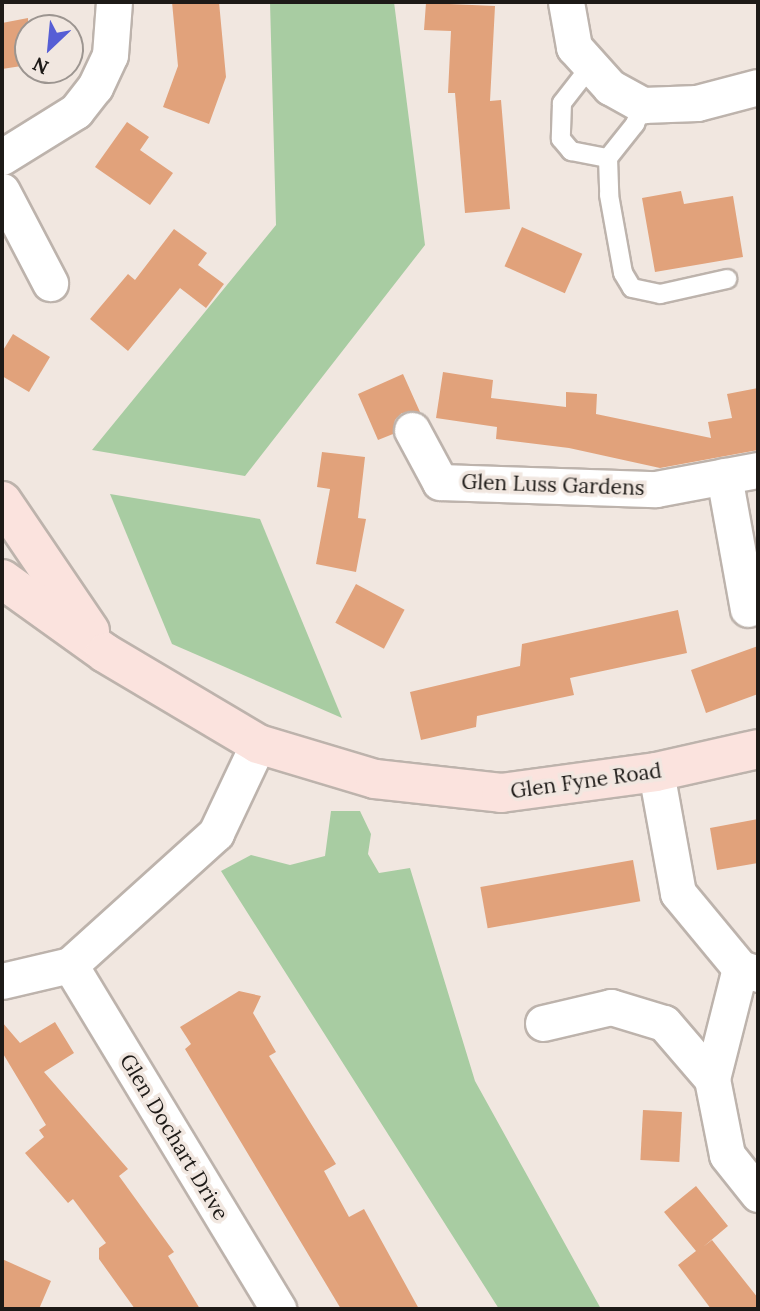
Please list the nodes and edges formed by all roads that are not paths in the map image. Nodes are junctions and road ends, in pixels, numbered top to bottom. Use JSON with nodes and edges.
{"nodes":[{"id":1,"x":114,"y":2,"type":"edge"},
{"id":2,"x":566,"y":2,"type":"edge"},
{"id":3,"x":590,"y":67,"type":"junction"},
{"id":4,"x":758,"y":87,"type":"edge"},
{"id":5,"x":643,"y":105,"type":"junction"},
{"id":6,"x":2,"y":157,"type":"edge"},
{"id":7,"x":608,"y":158,"type":"junction"},
{"id":8,"x":2,"y":191,"type":"edge"},
{"id":9,"x":727,"y":279,"type":"dead end"},
{"id":10,"x":50,"y":283,"type":"dead end"},
{"id":11,"x":412,"y":430,"type":"dead end"},
{"id":12,"x":758,"y":470,"type":"edge"},
{"id":13,"x":724,"y":476,"type":"junction"},
{"id":14,"x":2,"y":501,"type":"edge"},
{"id":15,"x":2,"y":579,"type":"edge"},
{"id":16,"x":748,"y":609,"type":"dead end"},
{"id":17,"x":105,"y":653,"type":"junction"},
{"id":18,"x":258,"y":744,"type":"junction"},
{"id":19,"x":758,"y":749,"type":"edge"},
{"id":20,"x":656,"y":772,"type":"junction"},
{"id":21,"x":70,"y":965,"type":"junction"},
{"id":22,"x":749,"y":971,"type":"edge"},
{"id":23,"x":2,"y":981,"type":"edge"},
{"id":24,"x":543,"y":1023,"type":"dead end"},
{"id":25,"x":712,"y":1079,"type":"junction"},
{"id":26,"x":758,"y":1194,"type":"edge"},
{"id":27,"x":278,"y":1309,"type":"edge"}],
"edges":[{"from":1,"to":6,"type":"street"},
{"from":2,"to":3,"type":"street"},
{"from":3,"to":5,"type":"street"},
{"from":3,"to":7,"type":"lane"},
{"from":4,"to":5,"type":"street"},
{"from":5,"to":7,"type":"lane"},
{"from":7,"to":9,"type":"lane"},
{"from":8,"to":10,"type":"street"},
{"from":11,"to":13,"type":"street","name":"Glen Luss Gardens"},
{"from":12,"to":13,"type":"street","name":"Glen Luss Gardens"},
{"from":13,"to":16,"type":"street"},
{"from":14,"to":17,"type":"street","name":"Glen Fyne Road"},
{"from":15,"to":17,"type":"street","name":"Glen Fyne Road"},
{"from":17,"to":18,"type":"street","name":"Glen Fyne Road"},
{"from":18,"to":20,"type":"street","name":"Glen Fyne Road"},
{"from":18,"to":21,"type":"street"},
{"from":19,"to":20,"type":"street","name":"Glen Fyne Road"},
{"from":20,"to":22,"type":"street"},
{"from":21,"to":23,"type":"street"},
{"from":21,"to":27,"type":"street","name":"Glen Dochart Drive"},
{"from":22,"to":25,"type":"street"},
{"from":24,"to":25,"type":"street"},
{"from":25,"to":26,"type":"street"}]}
